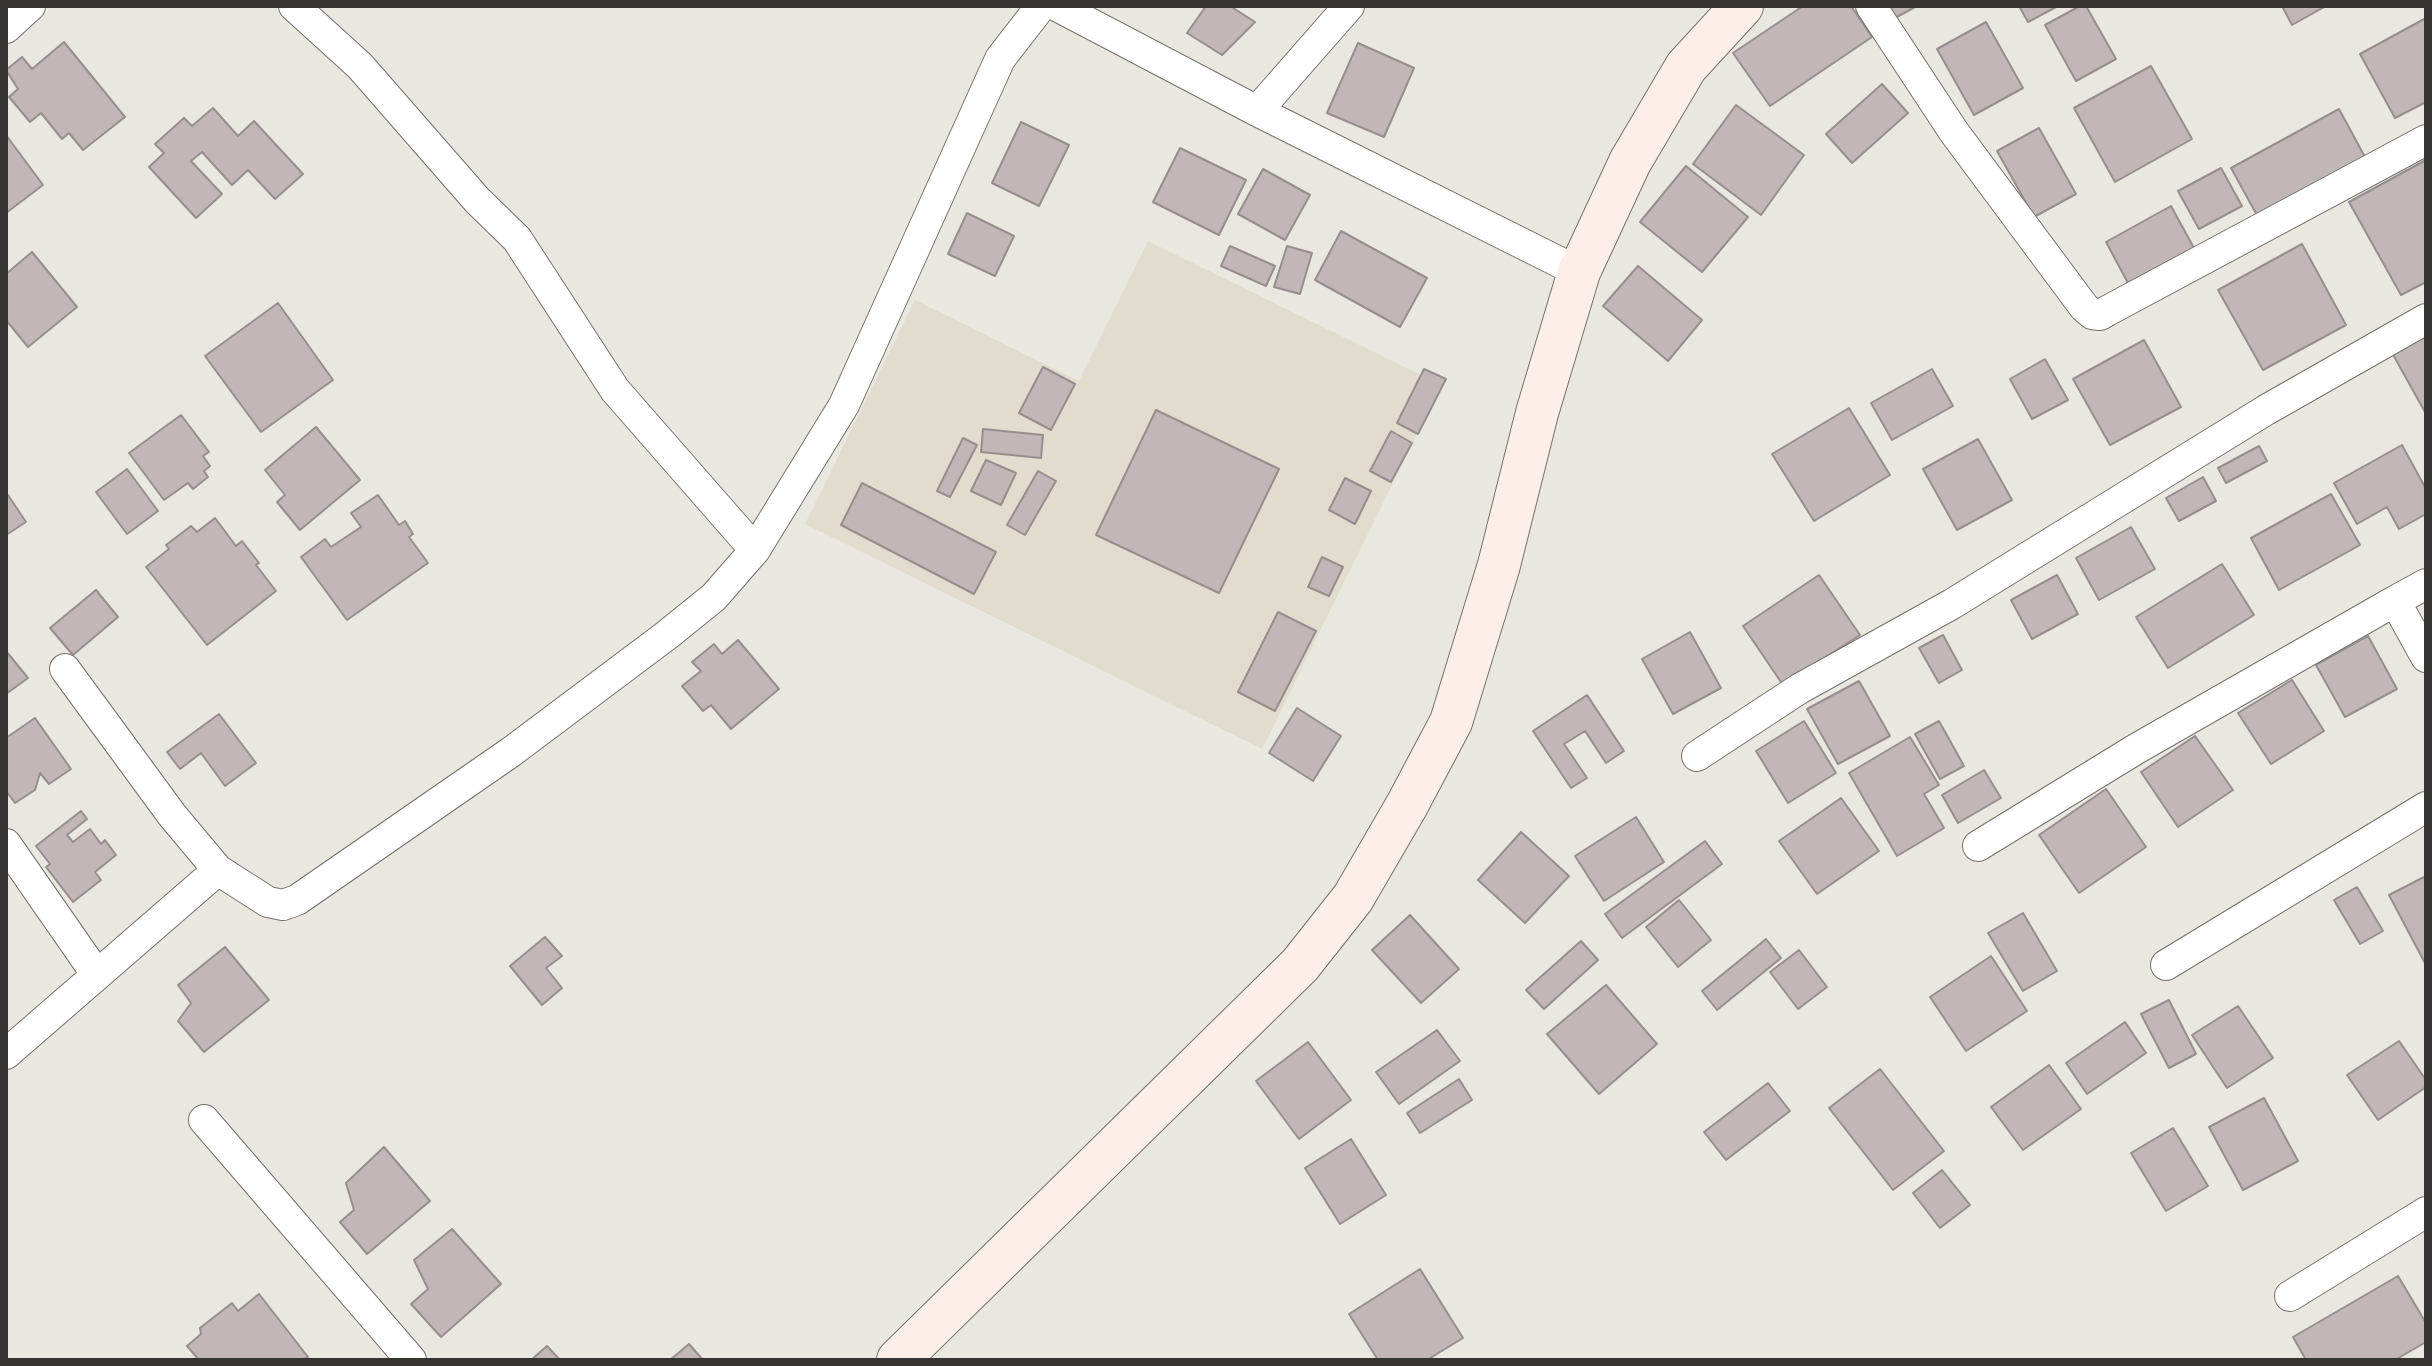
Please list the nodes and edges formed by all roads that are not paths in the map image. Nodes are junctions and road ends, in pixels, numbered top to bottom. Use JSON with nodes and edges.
{"nodes":[{"id":1,"x":30,"y":6,"type":"edge"},
{"id":2,"x":294,"y":6,"type":"edge"},
{"id":3,"x":1041,"y":6,"type":"edge"},
{"id":4,"x":1057,"y":6,"type":"edge"},
{"id":5,"x":1349,"y":6,"type":"edge"},
{"id":6,"x":1742,"y":6,"type":"edge"},
{"id":7,"x":1871,"y":6,"type":"edge"},
{"id":8,"x":6,"y":28,"type":"edge"},
{"id":9,"x":1257,"y":111,"type":"junction"},
{"id":10,"x":2426,"y":140,"type":"edge"},
{"id":11,"x":1579,"y":272,"type":"junction"},
{"id":12,"x":2426,"y":319,"type":"edge"},
{"id":13,"x":755,"y":550,"type":"junction"},
{"id":14,"x":2426,"y":584,"type":"edge"},
{"id":15,"x":2395,"y":601,"type":"junction"},
{"id":16,"x":2426,"y":657,"type":"edge"},
{"id":17,"x":65,"y":669,"type":"dead end"},
{"id":18,"x":1697,"y":756,"type":"dead end"},
{"id":19,"x":2426,"y":807,"type":"edge"},
{"id":20,"x":6,"y":844,"type":"edge"},
{"id":21,"x":1978,"y":846,"type":"dead end"},
{"id":22,"x":218,"y":870,"type":"junction"},
{"id":23,"x":2166,"y":965,"type":"dead end"},
{"id":24,"x":97,"y":975,"type":"junction"},
{"id":25,"x":6,"y":1054,"type":"edge"},
{"id":26,"x":204,"y":1120,"type":"dead end"},
{"id":27,"x":2426,"y":1212,"type":"edge"},
{"id":28,"x":2290,"y":1296,"type":"dead end"},
{"id":29,"x":411,"y":1360,"type":"edge"},
{"id":30,"x":898,"y":1360,"type":"edge"}],
"edges":[{"from":1,"to":8,"type":"street"},
{"from":2,"to":13,"type":"street"},
{"from":3,"to":13,"type":"street"},
{"from":4,"to":9,"type":"street"},
{"from":5,"to":9,"type":"street"},
{"from":6,"to":11,"type":"street"},
{"from":7,"to":10,"type":"street"},
{"from":9,"to":11,"type":"street"},
{"from":11,"to":30,"type":"street"},
{"from":12,"to":18,"type":"street"},
{"from":13,"to":22,"type":"street"},
{"from":14,"to":15,"type":"street"},
{"from":15,"to":16,"type":"street"},
{"from":15,"to":21,"type":"street"},
{"from":17,"to":22,"type":"street"},
{"from":19,"to":23,"type":"street"},
{"from":20,"to":24,"type":"street"},
{"from":22,"to":24,"type":"street"},
{"from":24,"to":25,"type":"street"},
{"from":26,"to":29,"type":"street"},
{"from":27,"to":28,"type":"street"}]}
